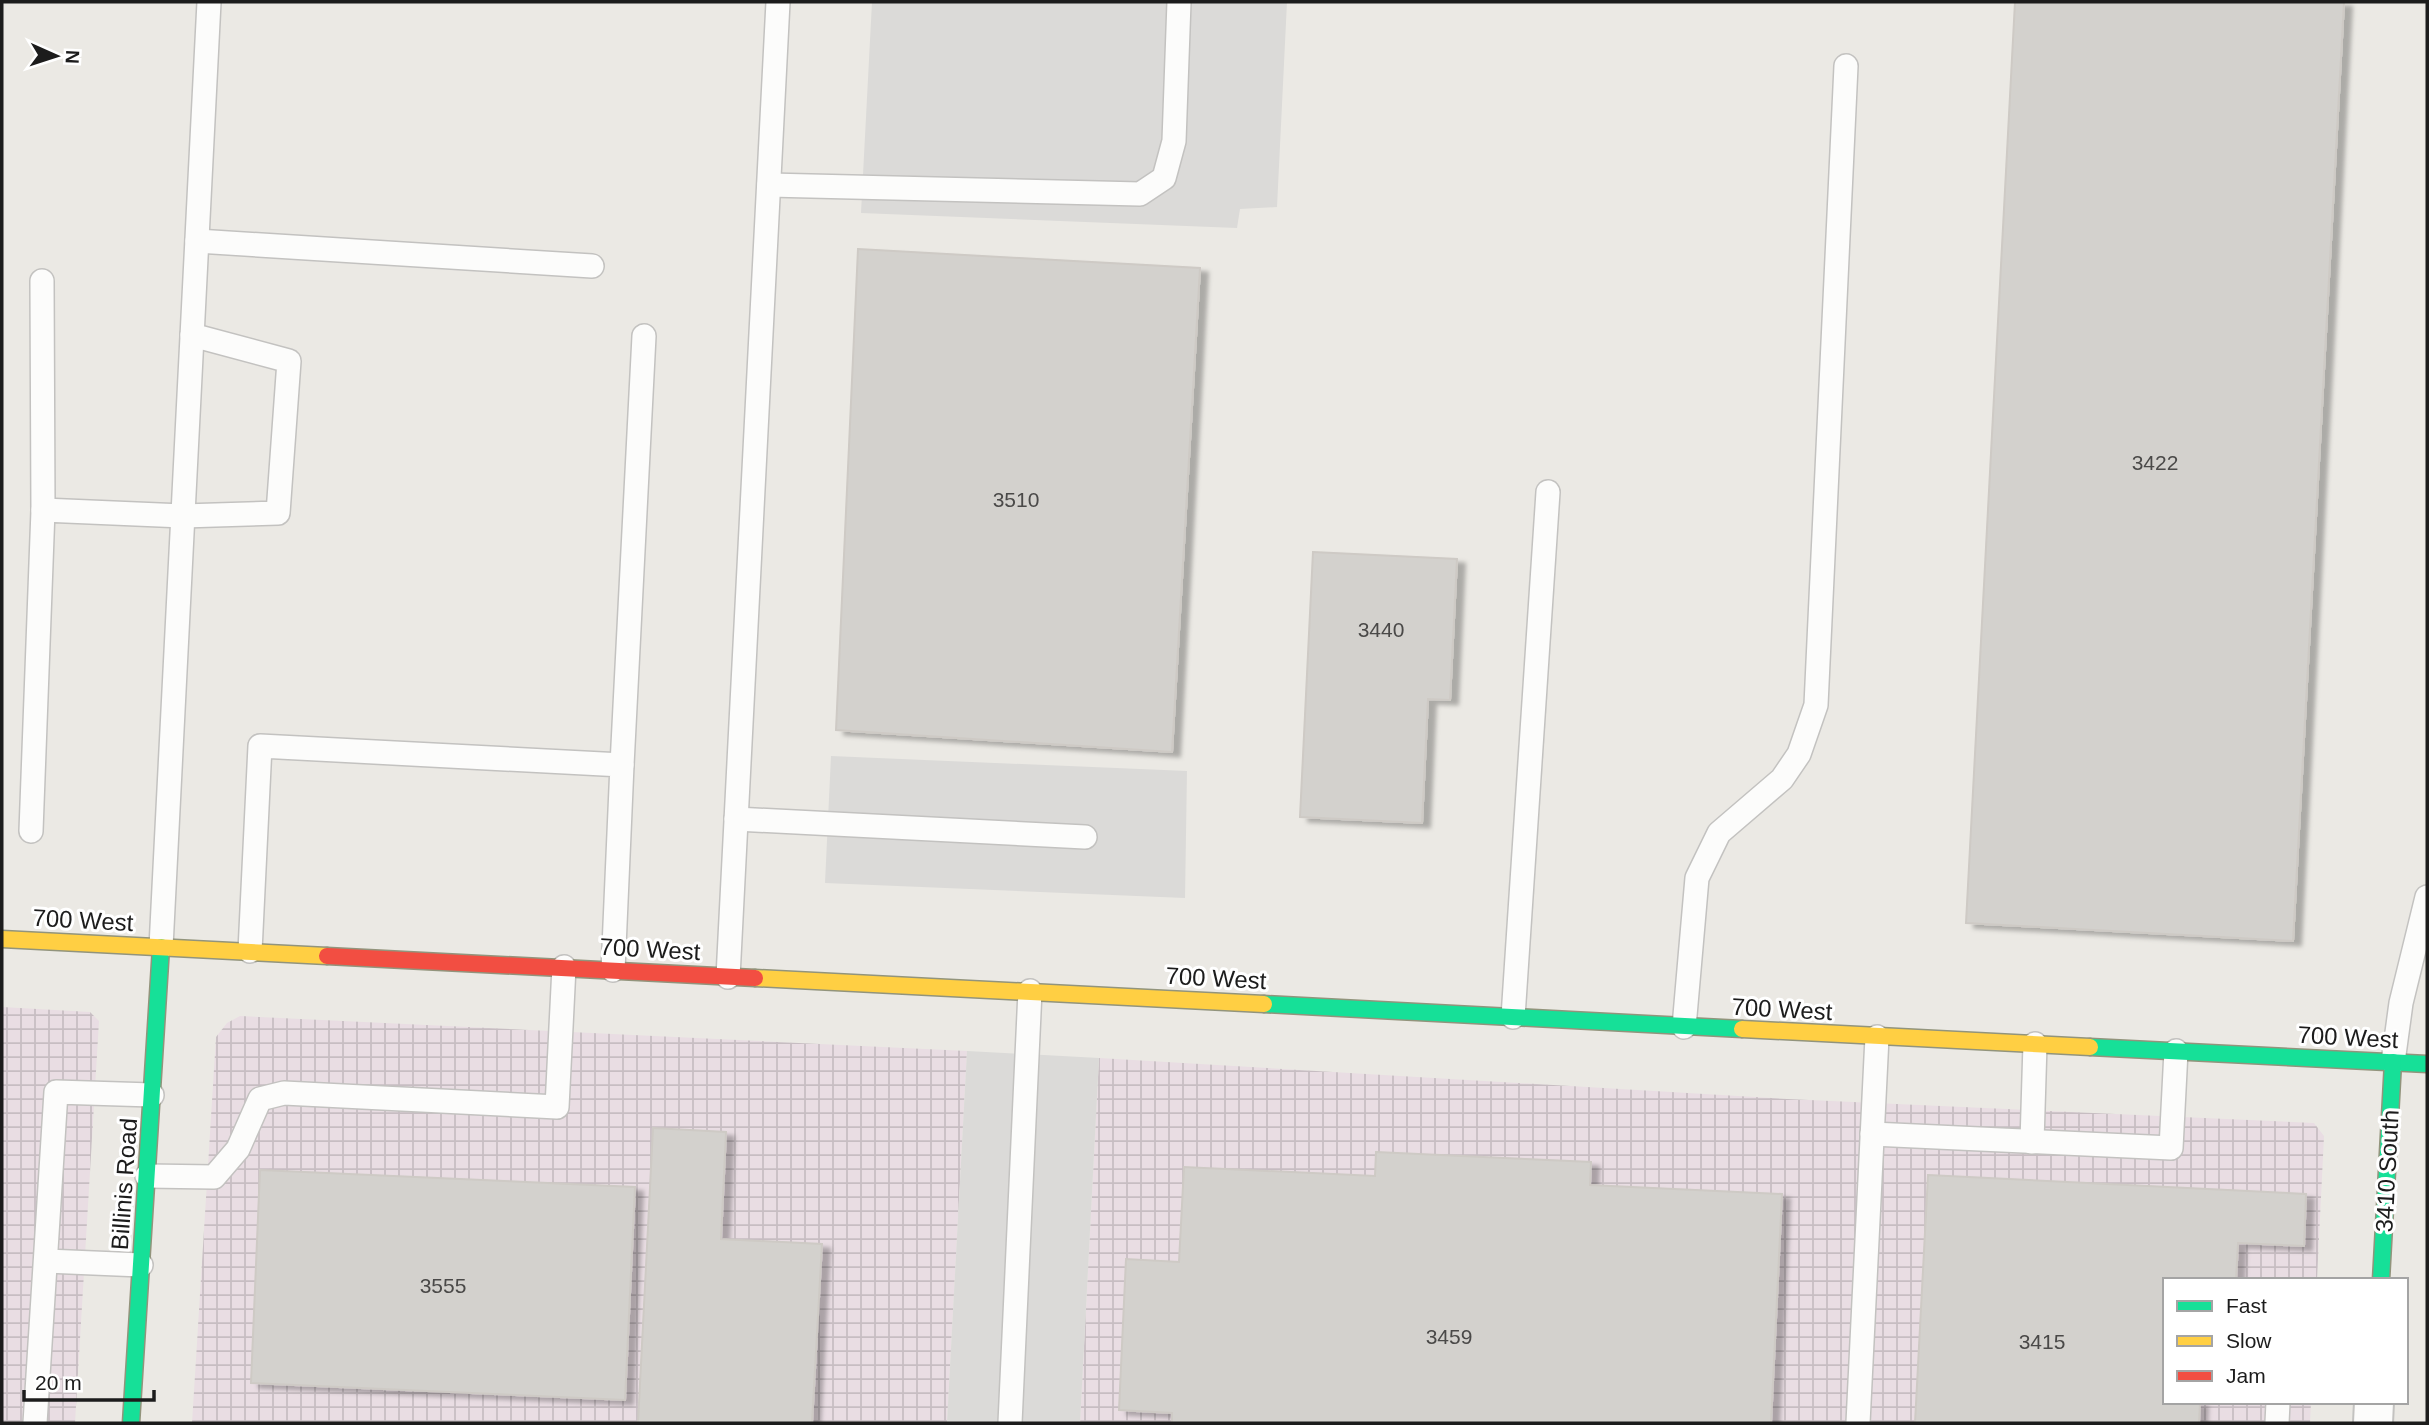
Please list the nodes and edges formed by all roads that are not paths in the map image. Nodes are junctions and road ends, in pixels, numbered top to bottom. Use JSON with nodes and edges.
{"nodes":[{"id":1,"x":209,"y":2,"type":"edge"},
{"id":2,"x":778,"y":2,"type":"edge"},
{"id":3,"x":1179,"y":2,"type":"edge"},
{"id":4,"x":1846,"y":66,"type":"dead end"},
{"id":5,"x":769,"y":185,"type":"junction"},
{"id":6,"x":197,"y":241,"type":"junction"},
{"id":7,"x":592,"y":265,"type":"dead end"},
{"id":8,"x":42,"y":281,"type":"dead end"},
{"id":9,"x":192,"y":335,"type":"junction"},
{"id":10,"x":643,"y":336,"type":"dead end"},
{"id":11,"x":1548,"y":492,"type":"dead end"},
{"id":12,"x":43,"y":510,"type":"junction"},
{"id":13,"x":183,"y":516,"type":"junction"},
{"id":14,"x":622,"y":765,"type":"junction"},
{"id":15,"x":736,"y":819,"type":"junction"},
{"id":16,"x":31,"y":831,"type":"dead end"},
{"id":17,"x":1085,"y":836,"type":"dead end"},
{"id":18,"x":2427,"y":897,"type":"edge"},
{"id":19,"x":2,"y":939,"type":"edge"},
{"id":20,"x":161,"y":947,"type":"junction"},
{"id":21,"x":250,"y":951,"type":"junction"},
{"id":22,"x":564,"y":967,"type":"junction"},
{"id":23,"x":613,"y":971,"type":"junction"},
{"id":24,"x":728,"y":976,"type":"junction"},
{"id":25,"x":1030,"y":991,"type":"junction"},
{"id":26,"x":1513,"y":1017,"type":"junction"},
{"id":27,"x":1685,"y":1027,"type":"junction"},
{"id":28,"x":1877,"y":1037,"type":"junction"},
{"id":29,"x":2035,"y":1044,"type":"junction"},
{"id":30,"x":2176,"y":1051,"type":"junction"},
{"id":31,"x":2393,"y":1062,"type":"junction"},
{"id":32,"x":2427,"y":1064,"type":"edge"},
{"id":33,"x":152,"y":1095,"type":"junction"},
{"id":34,"x":1872,"y":1135,"type":"junction"},
{"id":35,"x":2032,"y":1142,"type":"junction"},
{"id":36,"x":147,"y":1177,"type":"junction"},
{"id":37,"x":46,"y":1261,"type":"junction"},
{"id":38,"x":141,"y":1265,"type":"junction"},
{"id":39,"x":2381,"y":1278,"type":"edge"},
{"id":40,"x":2278,"y":1404,"type":"edge"},
{"id":41,"x":2374,"y":1404,"type":"edge"},
{"id":42,"x":36,"y":1423,"type":"edge"},
{"id":43,"x":131,"y":1423,"type":"edge"},
{"id":44,"x":1010,"y":1423,"type":"edge"},
{"id":45,"x":1858,"y":1423,"type":"edge"},
{"id":46,"x":2277,"y":1423,"type":"edge"},
{"id":47,"x":2373,"y":1423,"type":"edge"}],
"edges":[{"from":1,"to":6,"type":"lane"},
{"from":2,"to":5,"type":"lane"},
{"from":3,"to":5,"type":"lane"},
{"from":4,"to":27,"type":"lane"},
{"from":5,"to":15,"type":"lane"},
{"from":6,"to":7,"type":"lane"},
{"from":6,"to":9,"type":"lane"},
{"from":8,"to":12,"type":"lane"},
{"from":9,"to":13,"type":"lane"},
{"from":9,"to":13,"type":"lane"},
{"from":10,"to":14,"type":"lane"},
{"from":11,"to":26,"type":"lane"},
{"from":12,"to":13,"type":"lane"},
{"from":12,"to":16,"type":"lane"},
{"from":13,"to":20,"type":"lane"},
{"from":14,"to":21,"type":"lane"},
{"from":14,"to":23,"type":"lane"},
{"from":15,"to":17,"type":"lane"},
{"from":15,"to":24,"type":"lane"},
{"from":18,"to":31,"type":"lane"},
{"from":19,"to":20,"type":"street","name":"700 West"},
{"from":20,"to":21,"type":"street","name":"700 West"},
{"from":20,"to":33,"type":"street","name":"Billinis Road"},
{"from":21,"to":22,"type":"street","name":"700 West"},
{"from":22,"to":23,"type":"street","name":"700 West"},
{"from":22,"to":36,"type":"lane"},
{"from":23,"to":24,"type":"street","name":"700 West"},
{"from":24,"to":25,"type":"street","name":"700 West"},
{"from":25,"to":26,"type":"street","name":"700 West"},
{"from":25,"to":44,"type":"lane"},
{"from":26,"to":27,"type":"street","name":"700 West"},
{"from":27,"to":28,"type":"street","name":"700 West"},
{"from":28,"to":29,"type":"street","name":"700 West"},
{"from":28,"to":34,"type":"lane"},
{"from":29,"to":30,"type":"street","name":"700 West"},
{"from":29,"to":35,"type":"lane"},
{"from":30,"to":31,"type":"street","name":"700 West"},
{"from":30,"to":35,"type":"lane"},
{"from":31,"to":32,"type":"street","name":"700 West"},
{"from":31,"to":39,"type":"street","name":"3410 South"},
{"from":33,"to":36,"type":"street","name":"Billinis Road"},
{"from":33,"to":37,"type":"lane"},
{"from":34,"to":35,"type":"lane"},
{"from":34,"to":45,"type":"lane"},
{"from":36,"to":38,"type":"street","name":"Billinis Road"},
{"from":37,"to":38,"type":"lane"},
{"from":37,"to":42,"type":"lane"},
{"from":38,"to":43,"type":"street","name":"Billinis Road"},
{"from":40,"to":46,"type":"lane"},
{"from":41,"to":47,"type":"street"}]}
